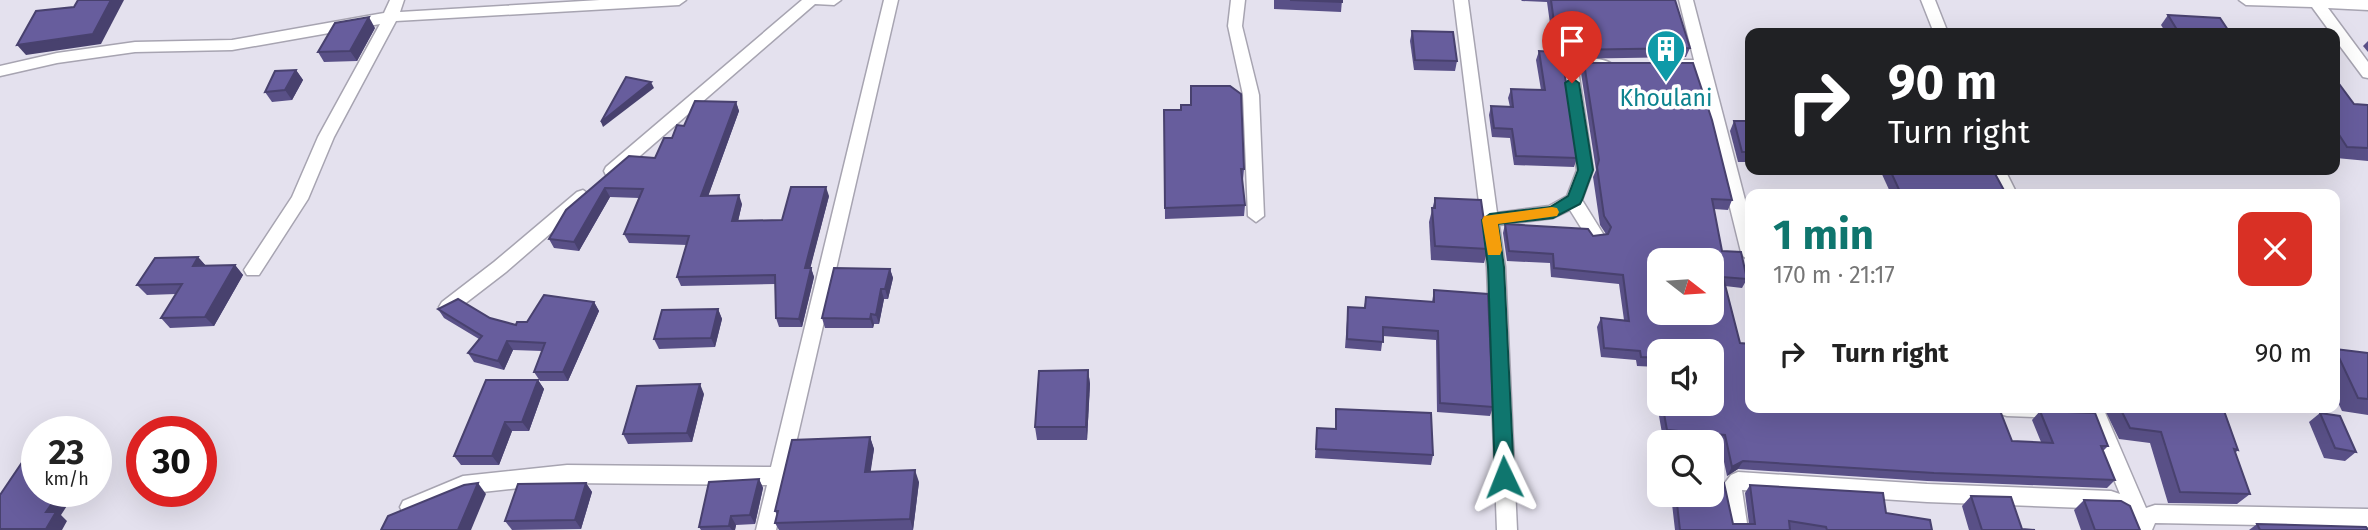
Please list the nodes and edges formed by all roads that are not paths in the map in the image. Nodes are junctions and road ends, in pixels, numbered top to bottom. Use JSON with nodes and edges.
{"nodes":[{"id":1,"x":397,"y":0,"type":"edge"},
{"id":2,"x":679,"y":0,"type":"edge"},
{"id":3,"x":814,"y":0,"type":"edge"},
{"id":4,"x":834,"y":0,"type":"edge"},
{"id":5,"x":891,"y":0,"type":"edge"},
{"id":6,"x":1238,"y":0,"type":"edge"},
{"id":7,"x":1461,"y":0,"type":"edge"},
{"id":8,"x":1686,"y":0,"type":"edge"},
{"id":9,"x":1928,"y":0,"type":"edge"},
{"id":10,"x":2246,"y":0,"type":"edge"},
{"id":11,"x":2317,"y":4,"type":"junction"},
{"id":12,"x":2368,"y":5,"type":"edge"},
{"id":13,"x":390,"y":17,"type":"junction"},
{"id":14,"x":1939,"y":28,"type":"edge"},
{"id":15,"x":2335,"y":28,"type":"edge"},
{"id":16,"x":2340,"y":35,"type":"edge"},
{"id":17,"x":1623,"y":65,"type":"edge"},
{"id":18,"x":1650,"y":65,"type":"edge"},
{"id":19,"x":1703,"y":65,"type":"junction"},
{"id":20,"x":0,"y":71,"type":"edge"},
{"id":21,"x":2368,"y":73,"type":"edge"},
{"id":22,"x":1574,"y":200,"type":"junction"},
{"id":23,"x":1256,"y":216,"type":"dead end"},
{"id":24,"x":1490,"y":220,"type":"junction"},
{"id":25,"x":1745,"y":232,"type":"edge"},
{"id":26,"x":1596,"y":237,"type":"edge"},
{"id":27,"x":253,"y":270,"type":"dead end"},
{"id":28,"x":448,"y":307,"type":"edge"},
{"id":29,"x":2095,"y":413,"type":"edge"},
{"id":30,"x":778,"y":476,"type":"junction"},
{"id":31,"x":410,"y":507,"type":"edge"},
{"id":32,"x":2368,"y":518,"type":"edge"},
{"id":33,"x":2142,"y":520,"type":"edge"},
{"id":34,"x":766,"y":530,"type":"edge"},
{"id":35,"x":1507,"y":530,"type":"edge"},
{"id":36,"x":1738,"y":530,"type":"edge"}],
"edges":[{"from":1,"to":13,"type":"street"},
{"from":2,"to":13,"type":"street"},
{"from":3,"to":4,"type":"street"},
{"from":3,"to":28,"type":"street"},
{"from":5,"to":30,"type":"street"},
{"from":6,"to":23,"type":"street"},
{"from":7,"to":24,"type":"street"},
{"from":8,"to":19,"type":"street"},
{"from":9,"to":14,"type":"street"},
{"from":10,"to":11,"type":"street"},
{"from":11,"to":12,"type":"street"},
{"from":11,"to":15,"type":"street"},
{"from":13,"to":20,"type":"street"},
{"from":13,"to":27,"type":"street"},
{"from":16,"to":21,"type":"street"},
{"from":17,"to":22,"type":"street"},
{"from":18,"to":19,"type":"street"},
{"from":19,"to":25,"type":"street"},
{"from":22,"to":24,"type":"street"},
{"from":22,"to":26,"type":"street"},
{"from":24,"to":35,"type":"street"},
{"from":29,"to":33,"type":"street"},
{"from":30,"to":31,"type":"street"},
{"from":30,"to":34,"type":"street"},
{"from":32,"to":33,"type":"street"},
{"from":33,"to":36,"type":"street"}]}
